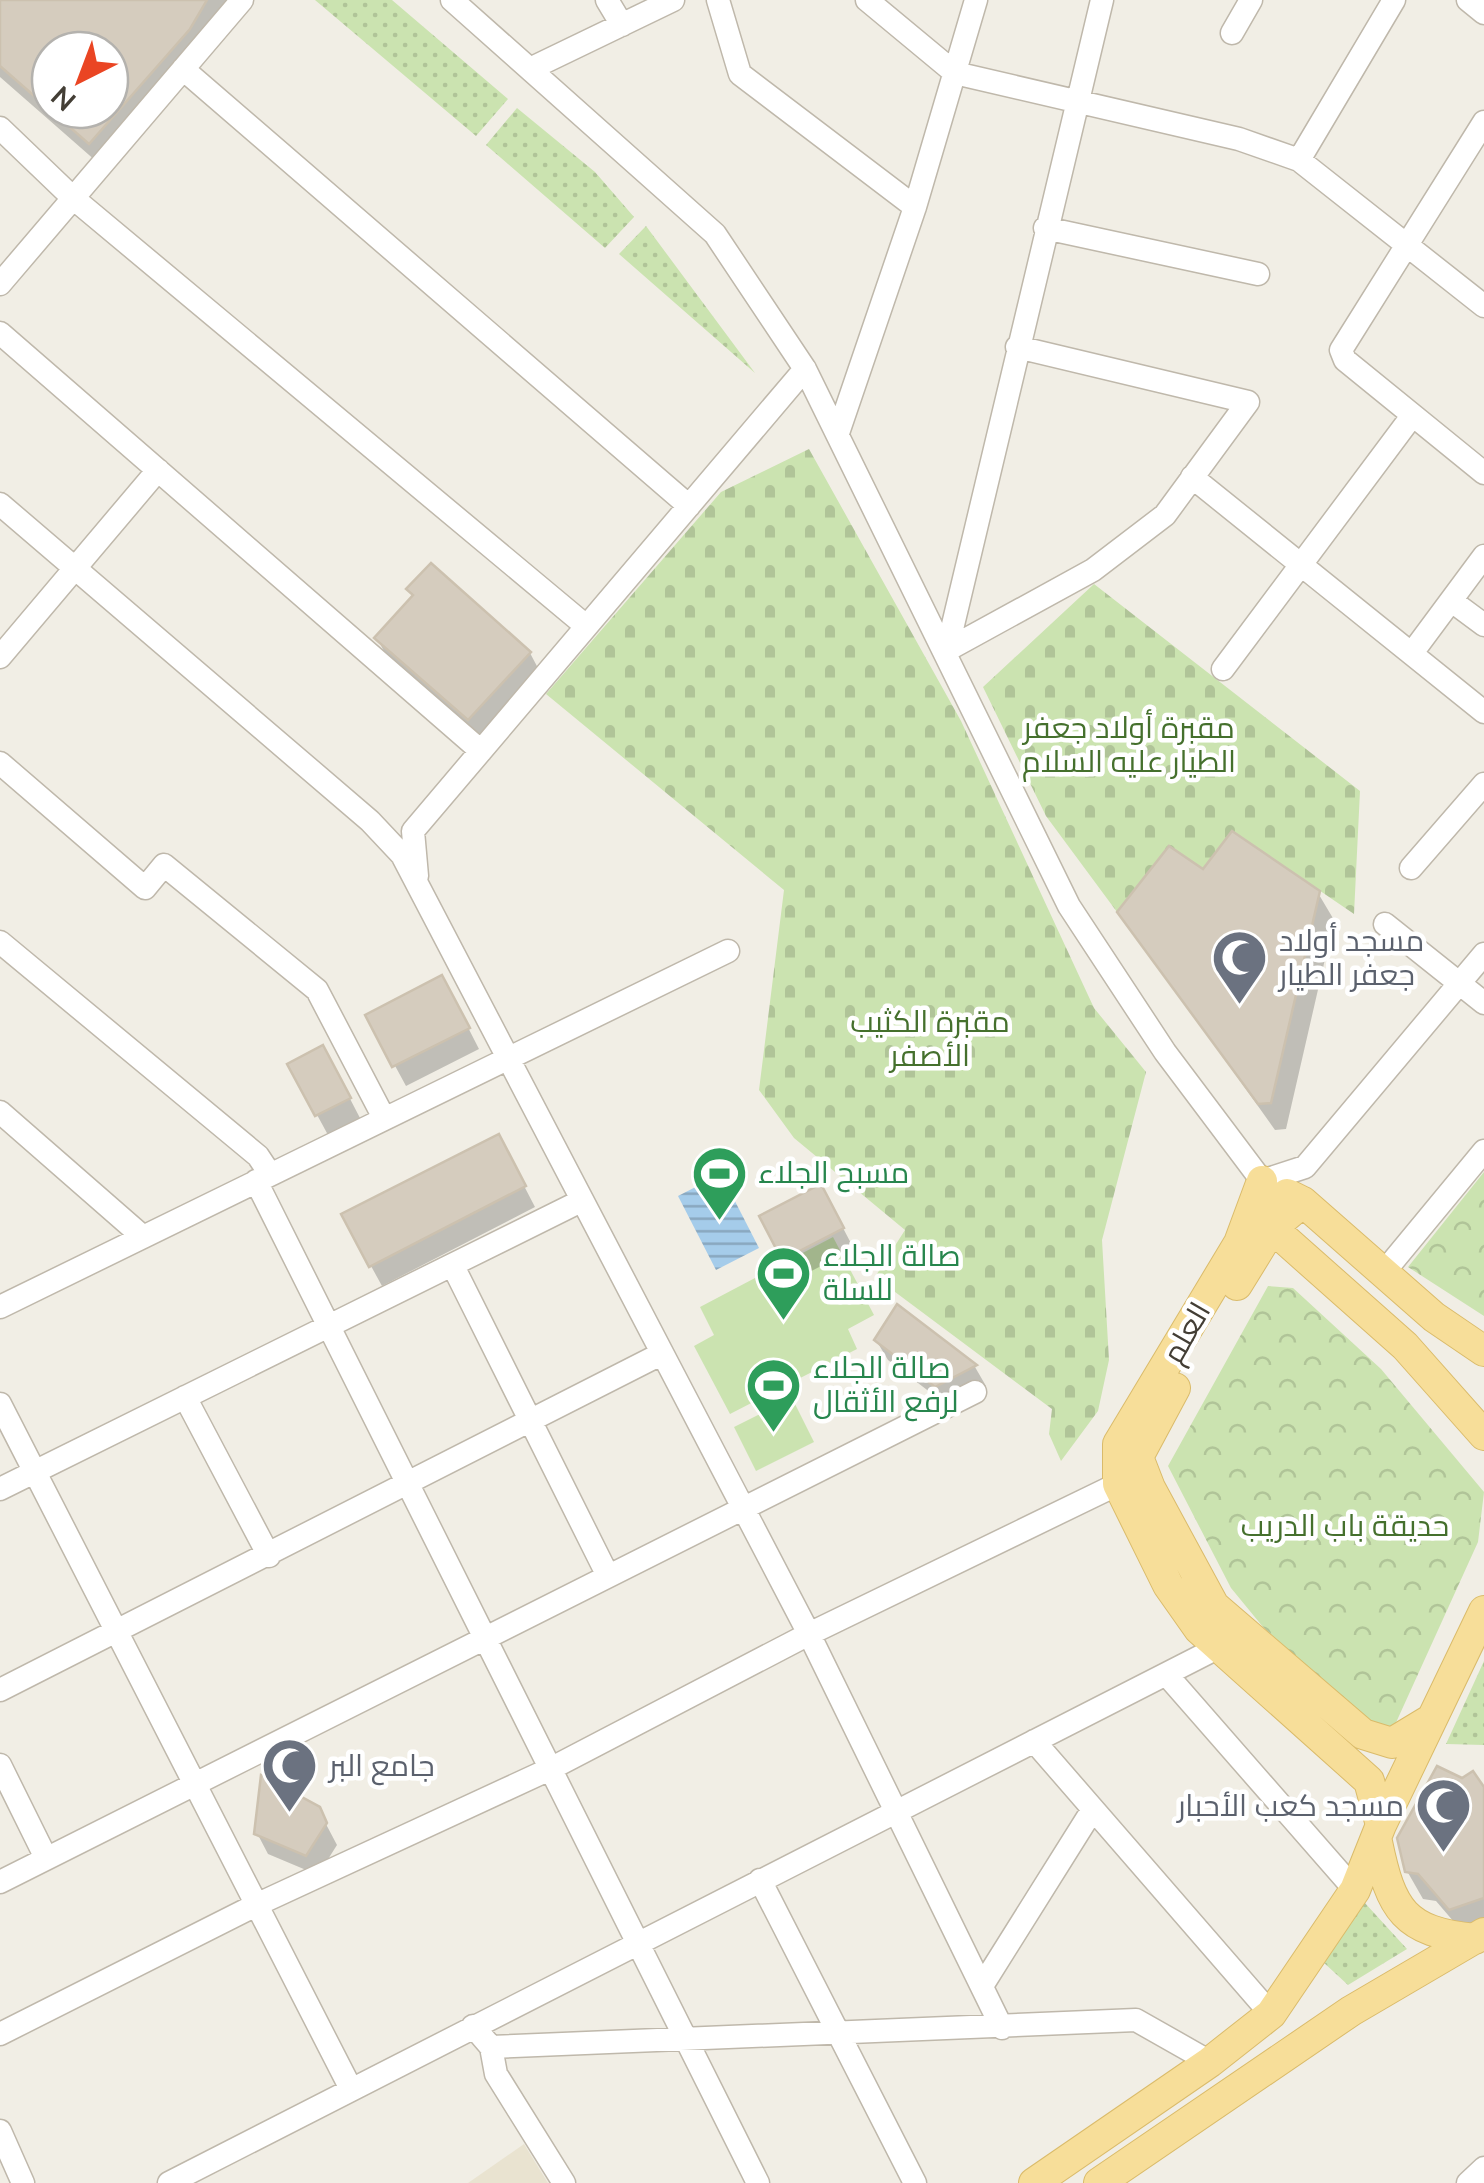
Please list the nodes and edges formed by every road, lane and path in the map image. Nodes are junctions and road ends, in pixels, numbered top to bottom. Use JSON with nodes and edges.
{"nodes":[{"id":1,"x":242,"y":0,"type":"edge"},
{"id":2,"x":452,"y":0,"type":"edge"},
{"id":3,"x":607,"y":0,"type":"edge"},
{"id":4,"x":673,"y":0,"type":"edge"},
{"id":5,"x":718,"y":0,"type":"edge"},
{"id":6,"x":867,"y":0,"type":"edge"},
{"id":7,"x":976,"y":0,"type":"edge"},
{"id":8,"x":1102,"y":0,"type":"edge"},
{"id":9,"x":1251,"y":0,"type":"edge"},
{"id":10,"x":1394,"y":0,"type":"edge"},
{"id":11,"x":1468,"y":0,"type":"edge"},
{"id":12,"x":1484,"y":14,"type":"edge"},
{"id":13,"x":622,"y":25,"type":"junction"},
{"id":14,"x":1232,"y":32,"type":"dead end"},
{"id":15,"x":183,"y":69,"type":"junction"},
{"id":16,"x":530,"y":70,"type":"junction"},
{"id":17,"x":954,"y":73,"type":"junction"},
{"id":18,"x":1075,"y":98,"type":"junction"},
{"id":19,"x":1484,"y":122,"type":"edge"},
{"id":20,"x":0,"y":128,"type":"edge"},
{"id":21,"x":1300,"y":160,"type":"junction"},
{"id":22,"x":74,"y":198,"type":"junction"},
{"id":23,"x":915,"y":207,"type":"junction"},
{"id":24,"x":1045,"y":228,"type":"junction"},
{"id":25,"x":1408,"y":246,"type":"junction"},
{"id":26,"x":1258,"y":274,"type":"dead end"},
{"id":27,"x":0,"y":284,"type":"edge"},
{"id":28,"x":1484,"y":306,"type":"edge"},
{"id":29,"x":0,"y":333,"type":"edge"},
{"id":30,"x":1017,"y":347,"type":"junction"},
{"id":31,"x":805,"y":368,"type":"junction"},
{"id":32,"x":1412,"y":416,"type":"junction"},
{"id":33,"x":838,"y":434,"type":"junction"},
{"id":34,"x":158,"y":470,"type":"junction"},
{"id":35,"x":1484,"y":472,"type":"edge"},
{"id":36,"x":1192,"y":478,"type":"junction"},
{"id":37,"x":0,"y":504,"type":"edge"},
{"id":38,"x":689,"y":506,"type":"junction"},
{"id":39,"x":1484,"y":556,"type":"edge"},
{"id":40,"x":1300,"y":564,"type":"junction"},
{"id":41,"x":75,"y":568,"type":"junction"},
{"id":42,"x":1453,"y":602,"type":"junction"},
{"id":43,"x":586,"y":626,"type":"junction"},
{"id":44,"x":1484,"y":626,"type":"edge"},
{"id":45,"x":946,"y":650,"type":"junction"},
{"id":46,"x":1412,"y":654,"type":"junction"},
{"id":47,"x":0,"y":657,"type":"edge"},
{"id":48,"x":1223,"y":669,"type":"dead end"},
{"id":49,"x":1484,"y":712,"type":"edge"},
{"id":50,"x":481,"y":751,"type":"junction"},
{"id":51,"x":0,"y":763,"type":"edge"},
{"id":52,"x":1484,"y":784,"type":"edge"},
{"id":53,"x":1411,"y":868,"type":"dead end"},
{"id":54,"x":418,"y":886,"type":"junction"},
{"id":55,"x":1385,"y":924,"type":"dead end"},
{"id":56,"x":0,"y":942,"type":"edge"},
{"id":57,"x":728,"y":951,"type":"dead end"},
{"id":58,"x":1484,"y":954,"type":"edge"},
{"id":59,"x":1459,"y":982,"type":"junction"},
{"id":60,"x":1484,"y":1003,"type":"edge"},
{"id":61,"x":506,"y":1058,"type":"junction"},
{"id":62,"x":0,"y":1112,"type":"edge"},
{"id":63,"x":384,"y":1118,"type":"junction"},
{"id":64,"x":1484,"y":1152,"type":"edge"},
{"id":65,"x":263,"y":1177,"type":"junction"},
{"id":66,"x":1262,"y":1181,"type":"junction"},
{"id":67,"x":581,"y":1201,"type":"junction"},
{"id":68,"x":1303,"y":1202,"type":"junction"},
{"id":69,"x":1272,"y":1228,"type":"junction"},
{"id":70,"x":142,"y":1236,"type":"junction"},
{"id":71,"x":453,"y":1266,"type":"junction"},
{"id":72,"x":1384,"y":1272,"type":"junction"},
{"id":73,"x":0,"y":1306,"type":"edge"},
{"id":74,"x":328,"y":1326,"type":"junction"},
{"id":75,"x":1484,"y":1351,"type":"edge"},
{"id":76,"x":662,"y":1354,"type":"junction"},
{"id":77,"x":975,"y":1392,"type":"dead end"},
{"id":78,"x":185,"y":1398,"type":"junction"},
{"id":79,"x":0,"y":1404,"type":"edge"},
{"id":80,"x":532,"y":1420,"type":"junction"},
{"id":81,"x":1484,"y":1435,"type":"edge"},
{"id":82,"x":1138,"y":1457,"type":"junction"},
{"id":83,"x":35,"y":1473,"type":"junction"},
{"id":84,"x":408,"y":1484,"type":"junction"},
{"id":85,"x":1118,"y":1484,"type":"junction"},
{"id":86,"x":0,"y":1490,"type":"edge"},
{"id":87,"x":742,"y":1506,"type":"junction"},
{"id":88,"x":269,"y":1556,"type":"junction"},
{"id":89,"x":607,"y":1574,"type":"junction"},
{"id":90,"x":1484,"y":1611,"type":"edge"},
{"id":91,"x":118,"y":1633,"type":"junction"},
{"id":92,"x":809,"y":1634,"type":"junction"},
{"id":93,"x":483,"y":1636,"type":"junction"},
{"id":94,"x":1222,"y":1646,"type":"junction"},
{"id":95,"x":1166,"y":1674,"type":"junction"},
{"id":96,"x":0,"y":1690,"type":"edge"},
{"id":97,"x":1430,"y":1720,"type":"junction"},
{"id":98,"x":1034,"y":1741,"type":"junction"},
{"id":99,"x":0,"y":1764,"type":"edge"},
{"id":100,"x":550,"y":1769,"type":"junction"},
{"id":101,"x":195,"y":1784,"type":"junction"},
{"id":102,"x":1092,"y":1809,"type":"junction"},
{"id":103,"x":898,"y":1810,"type":"junction"},
{"id":104,"x":1379,"y":1834,"type":"junction"},
{"id":105,"x":46,"y":1858,"type":"junction"},
{"id":106,"x":760,"y":1880,"type":"junction"},
{"id":107,"x":0,"y":1882,"type":"edge"},
{"id":108,"x":1355,"y":1890,"type":"junction"},
{"id":109,"x":256,"y":1904,"type":"junction"},
{"id":110,"x":1480,"y":1936,"type":"edge"},
{"id":111,"x":636,"y":1943,"type":"junction"},
{"id":112,"x":982,"y":1986,"type":"junction"},
{"id":113,"x":1271,"y":2014,"type":"junction"},
{"id":114,"x":473,"y":2026,"type":"junction"},
{"id":115,"x":1002,"y":2028,"type":"junction"},
{"id":116,"x":837,"y":2032,"type":"junction"},
{"id":117,"x":0,"y":2034,"type":"edge"},
{"id":118,"x":682,"y":2036,"type":"junction"},
{"id":119,"x":491,"y":2048,"type":"junction"},
{"id":120,"x":1210,"y":2062,"type":"junction"},
{"id":121,"x":351,"y":2089,"type":"junction"},
{"id":122,"x":0,"y":2131,"type":"edge"},
{"id":123,"x":1484,"y":2168,"type":"edge"},
{"id":124,"x":23,"y":2183,"type":"edge"},
{"id":125,"x":169,"y":2183,"type":"edge"},
{"id":126,"x":564,"y":2183,"type":"edge"},
{"id":127,"x":758,"y":2183,"type":"edge"},
{"id":128,"x":915,"y":2183,"type":"edge"},
{"id":129,"x":1034,"y":2183,"type":"edge"},
{"id":130,"x":1099,"y":2183,"type":"edge"},
{"id":131,"x":1468,"y":2183,"type":"edge"}],
"edges":[{"from":1,"to":15,"type":"street"},
{"from":2,"to":16,"type":"street"},
{"from":3,"to":13,"type":"street"},
{"from":4,"to":13,"type":"street"},
{"from":5,"to":23,"type":"street"},
{"from":6,"to":17,"type":"street"},
{"from":7,"to":17,"type":"street"},
{"from":8,"to":18,"type":"street"},
{"from":9,"to":14,"type":"street"},
{"from":10,"to":21,"type":"street"},
{"from":11,"to":12,"type":"street"},
{"from":13,"to":16,"type":"street"},
{"from":15,"to":22,"type":"street"},
{"from":15,"to":38,"type":"street"},
{"from":16,"to":31,"type":"street"},
{"from":17,"to":18,"type":"street"},
{"from":17,"to":23,"type":"street"},
{"from":18,"to":21,"type":"street"},
{"from":18,"to":24,"type":"street"},
{"from":19,"to":25,"type":"street"},
{"from":20,"to":22,"type":"street"},
{"from":21,"to":25,"type":"street"},
{"from":22,"to":27,"type":"street"},
{"from":22,"to":43,"type":"street"},
{"from":23,"to":33,"type":"street"},
{"from":24,"to":26,"type":"street"},
{"from":24,"to":30,"type":"street"},
{"from":25,"to":28,"type":"street"},
{"from":25,"to":32,"type":"street"},
{"from":29,"to":34,"type":"street"},
{"from":30,"to":36,"type":"street"},
{"from":30,"to":45,"type":"street"},
{"from":31,"to":33,"type":"street"},
{"from":31,"to":38,"type":"street"},
{"from":32,"to":35,"type":"street"},
{"from":32,"to":40,"type":"street"},
{"from":33,"to":45,"type":"street"},
{"from":34,"to":41,"type":"street"},
{"from":34,"to":50,"type":"street"},
{"from":36,"to":40,"type":"street"},
{"from":36,"to":45,"type":"street"},
{"from":37,"to":41,"type":"street"},
{"from":38,"to":43,"type":"street"},
{"from":39,"to":42,"type":"street"},
{"from":40,"to":46,"type":"street"},
{"from":40,"to":48,"type":"street"},
{"from":41,"to":47,"type":"street"},
{"from":41,"to":54,"type":"street"},
{"from":42,"to":44,"type":"street"},
{"from":42,"to":46,"type":"street"},
{"from":43,"to":50,"type":"street"},
{"from":45,"to":66,"type":"street"},
{"from":46,"to":49,"type":"street"},
{"from":50,"to":54,"type":"street"},
{"from":51,"to":63,"type":"street"},
{"from":52,"to":53,"type":"street"},
{"from":54,"to":61,"type":"street"},
{"from":55,"to":59,"type":"street"},
{"from":56,"to":65,"type":"street"},
{"from":57,"to":61,"type":"street"},
{"from":58,"to":59,"type":"street"},
{"from":59,"to":60,"type":"street"},
{"from":59,"to":66,"type":"street"},
{"from":61,"to":63,"type":"street"},
{"from":61,"to":67,"type":"street"},
{"from":62,"to":70,"type":"street"},
{"from":63,"to":65,"type":"street"},
{"from":64,"to":72,"type":"street"},
{"from":65,"to":70,"type":"street"},
{"from":65,"to":74,"type":"street"},
{"from":66,"to":68,"type":"main road"},
{"from":66,"to":69,"type":"main road"},
{"from":66,"to":85,"type":"main road","name":"العلم"},
{"from":67,"to":71,"type":"street"},
{"from":67,"to":76,"type":"street"},
{"from":68,"to":69,"type":"main road","name":"العلم"},
{"from":68,"to":72,"type":"main road"},
{"from":69,"to":81,"type":"main road"},
{"from":69,"to":82,"type":"main road","name":"العلم"},
{"from":70,"to":73,"type":"street"},
{"from":71,"to":74,"type":"street"},
{"from":71,"to":80,"type":"street"},
{"from":72,"to":75,"type":"main road"},
{"from":74,"to":78,"type":"street"},
{"from":74,"to":84,"type":"street"},
{"from":76,"to":80,"type":"street"},
{"from":76,"to":87,"type":"street"},
{"from":77,"to":87,"type":"street"},
{"from":78,"to":83,"type":"street"},
{"from":78,"to":88,"type":"street"},
{"from":79,"to":83,"type":"street"},
{"from":80,"to":84,"type":"street"},
{"from":80,"to":89,"type":"street"},
{"from":82,"to":85,"type":"main road","name":"العلم"},
{"from":82,"to":97,"type":"main road"},
{"from":83,"to":86,"type":"street"},
{"from":83,"to":91,"type":"street"},
{"from":84,"to":88,"type":"street"},
{"from":84,"to":93,"type":"street"},
{"from":85,"to":92,"type":"street"},
{"from":85,"to":94,"type":"main road"},
{"from":87,"to":89,"type":"street"},
{"from":87,"to":92,"type":"street"},
{"from":88,"to":91,"type":"street"},
{"from":89,"to":93,"type":"street"},
{"from":90,"to":97,"type":"main road"},
{"from":91,"to":96,"type":"street"},
{"from":91,"to":101,"type":"street"},
{"from":92,"to":100,"type":"street"},
{"from":92,"to":103,"type":"street"},
{"from":93,"to":100,"type":"street"},
{"from":93,"to":101,"type":"street"},
{"from":94,"to":95,"type":"street"},
{"from":94,"to":104,"type":"main road"},
{"from":95,"to":98,"type":"street"},
{"from":95,"to":108,"type":"street"},
{"from":97,"to":104,"type":"main road"},
{"from":98,"to":102,"type":"street"},
{"from":98,"to":103,"type":"street"},
{"from":99,"to":105,"type":"street"},
{"from":100,"to":109,"type":"street"},
{"from":100,"to":111,"type":"street"},
{"from":101,"to":105,"type":"street"},
{"from":101,"to":109,"type":"street"},
{"from":102,"to":112,"type":"street"},
{"from":102,"to":113,"type":"street"},
{"from":103,"to":106,"type":"street"},
{"from":103,"to":112,"type":"street"},
{"from":104,"to":108,"type":"main road"},
{"from":104,"to":110,"type":"main road"},
{"from":105,"to":107,"type":"street"},
{"from":106,"to":111,"type":"street"},
{"from":106,"to":116,"type":"street"},
{"from":108,"to":113,"type":"main road"},
{"from":109,"to":117,"type":"street"},
{"from":109,"to":121,"type":"street"},
{"from":110,"to":130,"type":"main road"},
{"from":111,"to":114,"type":"street"},
{"from":111,"to":118,"type":"street"},
{"from":112,"to":115,"type":"street"},
{"from":113,"to":120,"type":"main road"},
{"from":114,"to":119,"type":"street"},
{"from":114,"to":121,"type":"street"},
{"from":115,"to":116,"type":"street"},
{"from":115,"to":120,"type":"street"},
{"from":116,"to":118,"type":"street"},
{"from":116,"to":128,"type":"street"},
{"from":118,"to":119,"type":"street"},
{"from":118,"to":127,"type":"street"},
{"from":119,"to":126,"type":"street"},
{"from":120,"to":129,"type":"main road"},
{"from":121,"to":125,"type":"street"},
{"from":122,"to":124,"type":"street"},
{"from":123,"to":131,"type":"street"}]}
